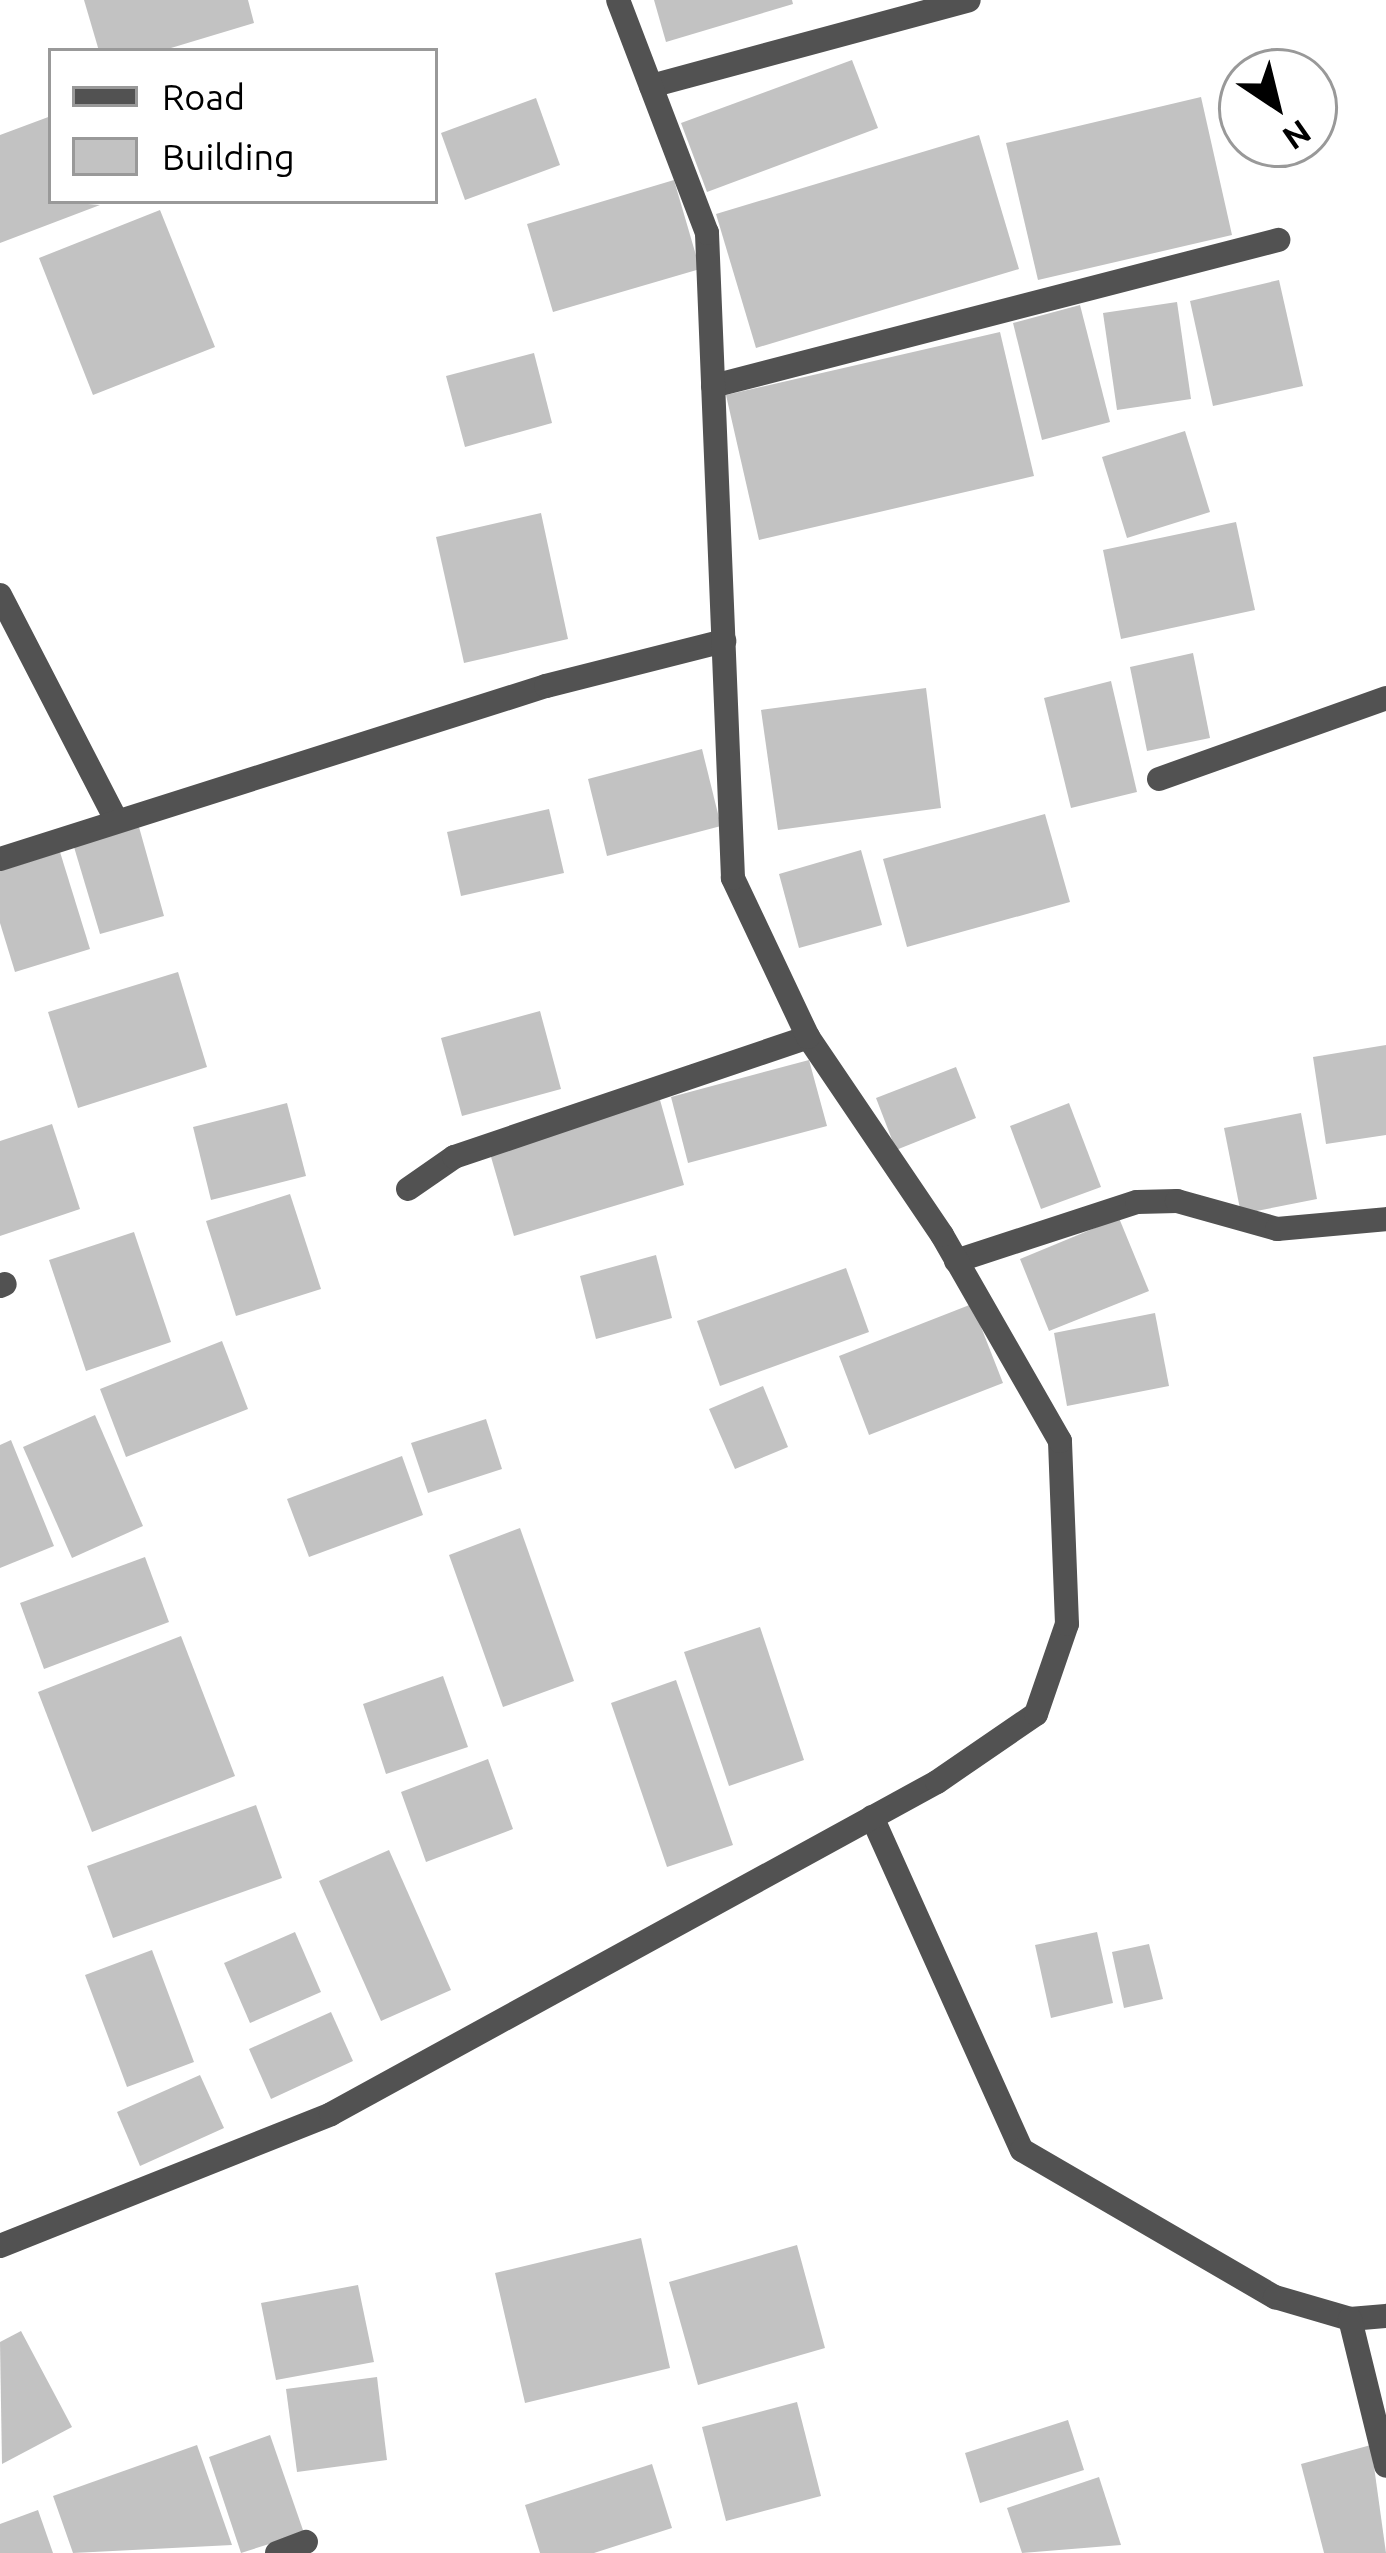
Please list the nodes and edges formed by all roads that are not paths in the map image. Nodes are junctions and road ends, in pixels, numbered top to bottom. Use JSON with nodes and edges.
{"nodes":[{"id":1,"x":618,"y":0,"type":"edge"},
{"id":2,"x":968,"y":0,"type":"edge"},
{"id":3,"x":651,"y":86,"type":"junction"},
{"id":4,"x":1278,"y":239,"type":"dead end"},
{"id":5,"x":713,"y":386,"type":"junction"},
{"id":6,"x":0,"y":595,"type":"edge"},
{"id":7,"x":724,"y":641,"type":"junction"},
{"id":8,"x":1386,"y":698,"type":"edge"},
{"id":9,"x":1159,"y":779,"type":"dead end"},
{"id":10,"x":116,"y":820,"type":"junction"},
{"id":11,"x":0,"y":859,"type":"edge"},
{"id":12,"x":808,"y":1037,"type":"junction"},
{"id":13,"x":408,"y":1189,"type":"dead end"},
{"id":14,"x":1386,"y":1219,"type":"edge"},
{"id":15,"x":956,"y":1261,"type":"junction"},
{"id":16,"x":872,"y":1817,"type":"junction"},
{"id":17,"x":0,"y":2246,"type":"edge"},
{"id":18,"x":1386,"y":2316,"type":"edge"},
{"id":19,"x":1349,"y":2319,"type":"junction"},
{"id":20,"x":1386,"y":2467,"type":"edge"},
{"id":21,"x":306,"y":2542,"type":"dead end"},
{"id":22,"x":277,"y":2553,"type":"edge"}],
"edges":[{"from":1,"to":3,"type":"street"},
{"from":2,"to":3,"type":"street"},
{"from":3,"to":5,"type":"street"},
{"from":4,"to":5,"type":"street"},
{"from":5,"to":7,"type":"street"},
{"from":6,"to":10,"type":"street"},
{"from":7,"to":10,"type":"street"},
{"from":7,"to":12,"type":"street"},
{"from":8,"to":9,"type":"street"},
{"from":10,"to":11,"type":"street"},
{"from":12,"to":13,"type":"street"},
{"from":12,"to":15,"type":"street"},
{"from":14,"to":15,"type":"street"},
{"from":15,"to":16,"type":"street"},
{"from":16,"to":17,"type":"street"},
{"from":16,"to":19,"type":"street"},
{"from":18,"to":19,"type":"street"},
{"from":19,"to":20,"type":"street"},
{"from":21,"to":22,"type":"street"}]}
